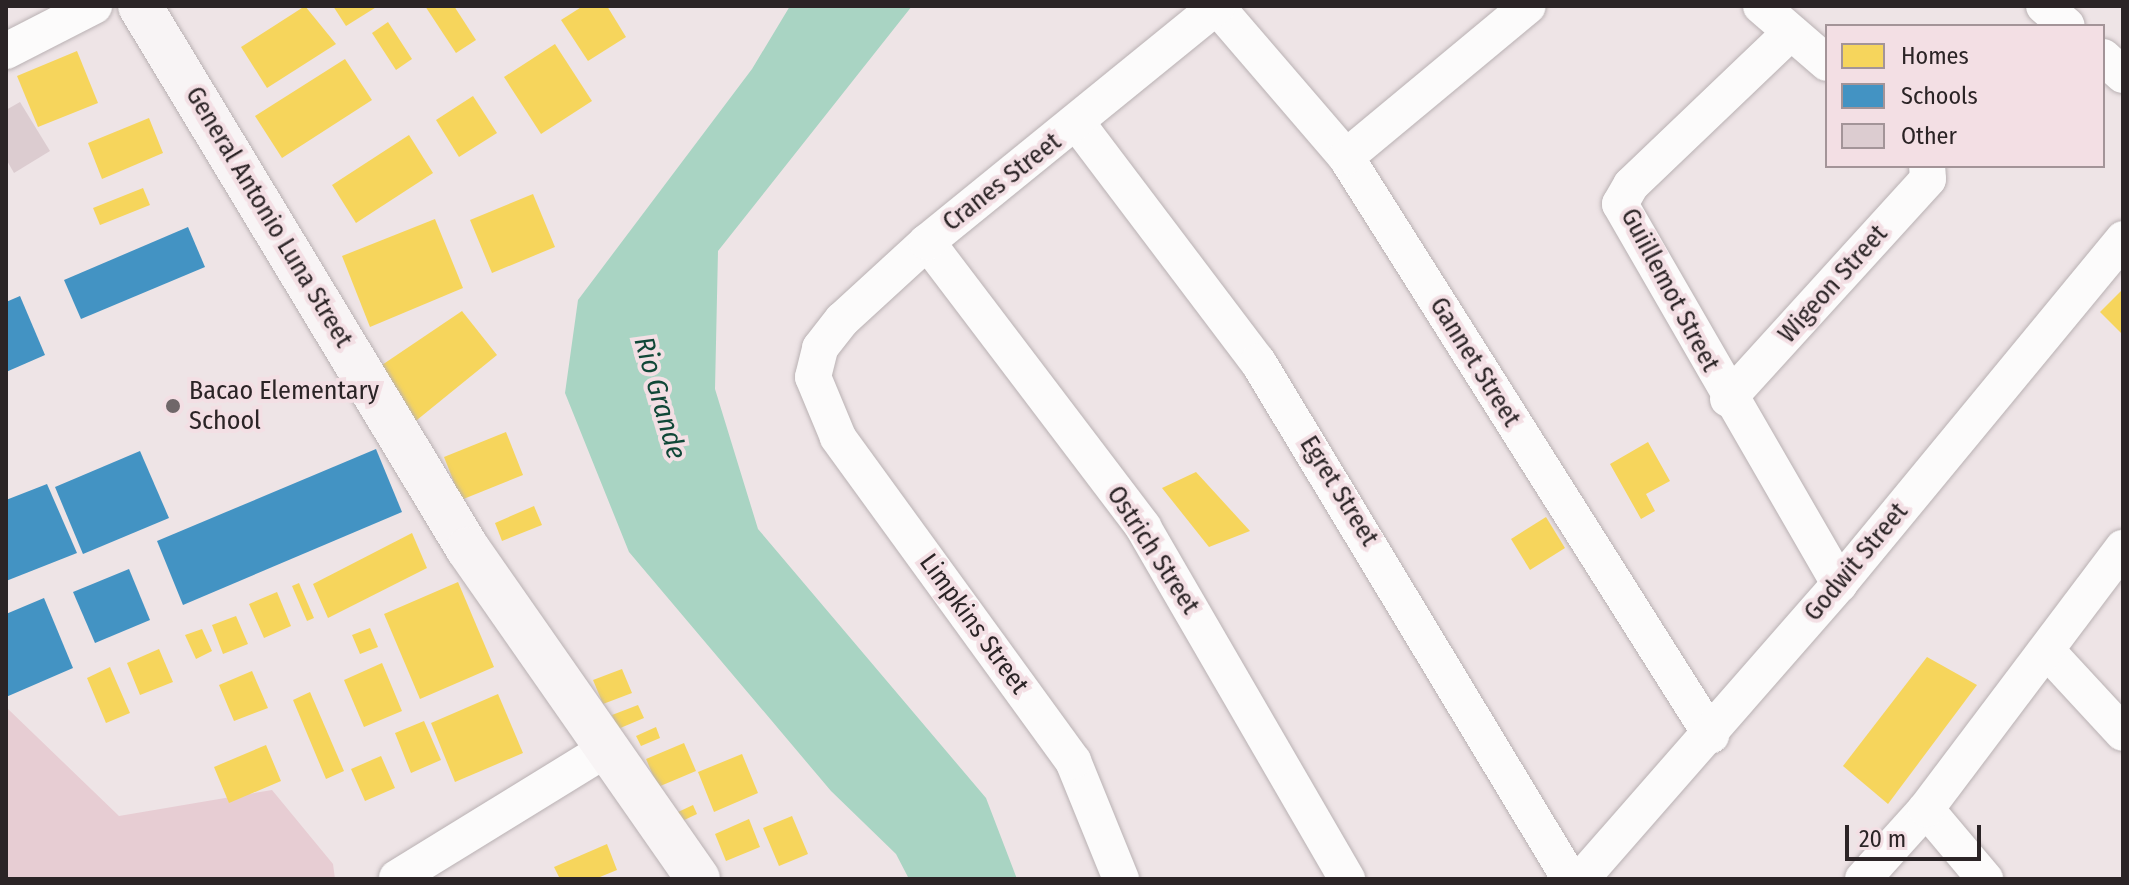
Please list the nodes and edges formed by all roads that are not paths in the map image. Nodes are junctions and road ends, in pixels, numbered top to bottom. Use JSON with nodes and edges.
{"nodes":[{"id":1,"x":94,"y":6,"type":"edge"},
{"id":2,"x":140,"y":6,"type":"edge"},
{"id":3,"x":1217,"y":6,"type":"edge"},
{"id":4,"x":1528,"y":6,"type":"edge"},
{"id":5,"x":1761,"y":6,"type":"edge"},
{"id":6,"x":2044,"y":6,"type":"edge"},
{"id":7,"x":2065,"y":24,"type":"edge"},
{"id":8,"x":1790,"y":33,"type":"junction"},
{"id":9,"x":6,"y":51,"type":"edge"},
{"id":10,"x":2105,"y":59,"type":"edge"},
{"id":11,"x":1825,"y":61,"type":"edge"},
{"id":12,"x":2123,"y":75,"type":"edge"},
{"id":13,"x":1077,"y":123,"type":"junction"},
{"id":14,"x":1346,"y":157,"type":"junction"},
{"id":15,"x":1927,"y":168,"type":"edge"},
{"id":16,"x":2123,"y":239,"type":"edge"},
{"id":17,"x":927,"y":242,"type":"junction"},
{"id":18,"x":813,"y":377,"type":"joint"},
{"id":19,"x":1728,"y":399,"type":"junction"},
{"id":20,"x":2123,"y":548,"type":"edge"},
{"id":21,"x":1839,"y":584,"type":"junction"},
{"id":22,"x":2048,"y":652,"type":"junction"},
{"id":23,"x":2123,"y":733,"type":"edge"},
{"id":24,"x":1711,"y":735,"type":"junction"},
{"id":25,"x":607,"y":749,"type":"junction"},
{"id":26,"x":1926,"y":809,"type":"junction"},
{"id":27,"x":397,"y":878,"type":"edge"},
{"id":28,"x":698,"y":879,"type":"edge"},
{"id":29,"x":1121,"y":879,"type":"edge"},
{"id":30,"x":1347,"y":879,"type":"edge"},
{"id":31,"x":1570,"y":879,"type":"edge"},
{"id":32,"x":1581,"y":879,"type":"edge"},
{"id":33,"x":1863,"y":879,"type":"edge"},
{"id":34,"x":1985,"y":879,"type":"edge"}],
"edges":[{"from":1,"to":9,"type":"street"},
{"from":2,"to":25,"type":"main road","name":"General Antonio Luna Street"},
{"from":3,"to":13,"type":"street","name":"Cranes Street"},
{"from":3,"to":14,"type":"street","name":"Gannet Street"},
{"from":4,"to":14,"type":"street"},
{"from":5,"to":8,"type":"street"},
{"from":6,"to":7,"type":"street"},
{"from":8,"to":11,"type":"street"},
{"from":8,"to":19,"type":"street","name":"Guiillemot Street"},
{"from":10,"to":12,"type":"street"},
{"from":13,"to":17,"type":"street","name":"Cranes Street"},
{"from":13,"to":31,"type":"street","name":"Egret Street"},
{"from":14,"to":24,"type":"street","name":"Gannet Street"},
{"from":15,"to":19,"type":"street","name":"Wigeon Street"},
{"from":16,"to":21,"type":"street","name":"Godwit Street"},
{"from":17,"to":18,"type":"street","name":"Cranes Street"},
{"from":17,"to":30,"type":"street","name":"Ostrich Street"},
{"from":18,"to":29,"type":"street","name":"Limpkins Street"},
{"from":19,"to":21,"type":"street","name":"Guiillemot Street"},
{"from":20,"to":22,"type":"street"},
{"from":21,"to":24,"type":"street","name":"Godwit Street"},
{"from":22,"to":23,"type":"street"},
{"from":22,"to":26,"type":"street"},
{"from":24,"to":32,"type":"street","name":"Godwit Street"},
{"from":25,"to":27,"type":"street"},
{"from":25,"to":28,"type":"main road","name":"General Antonio Luna Street"},
{"from":26,"to":33,"type":"street"},
{"from":26,"to":34,"type":"street"}]}
